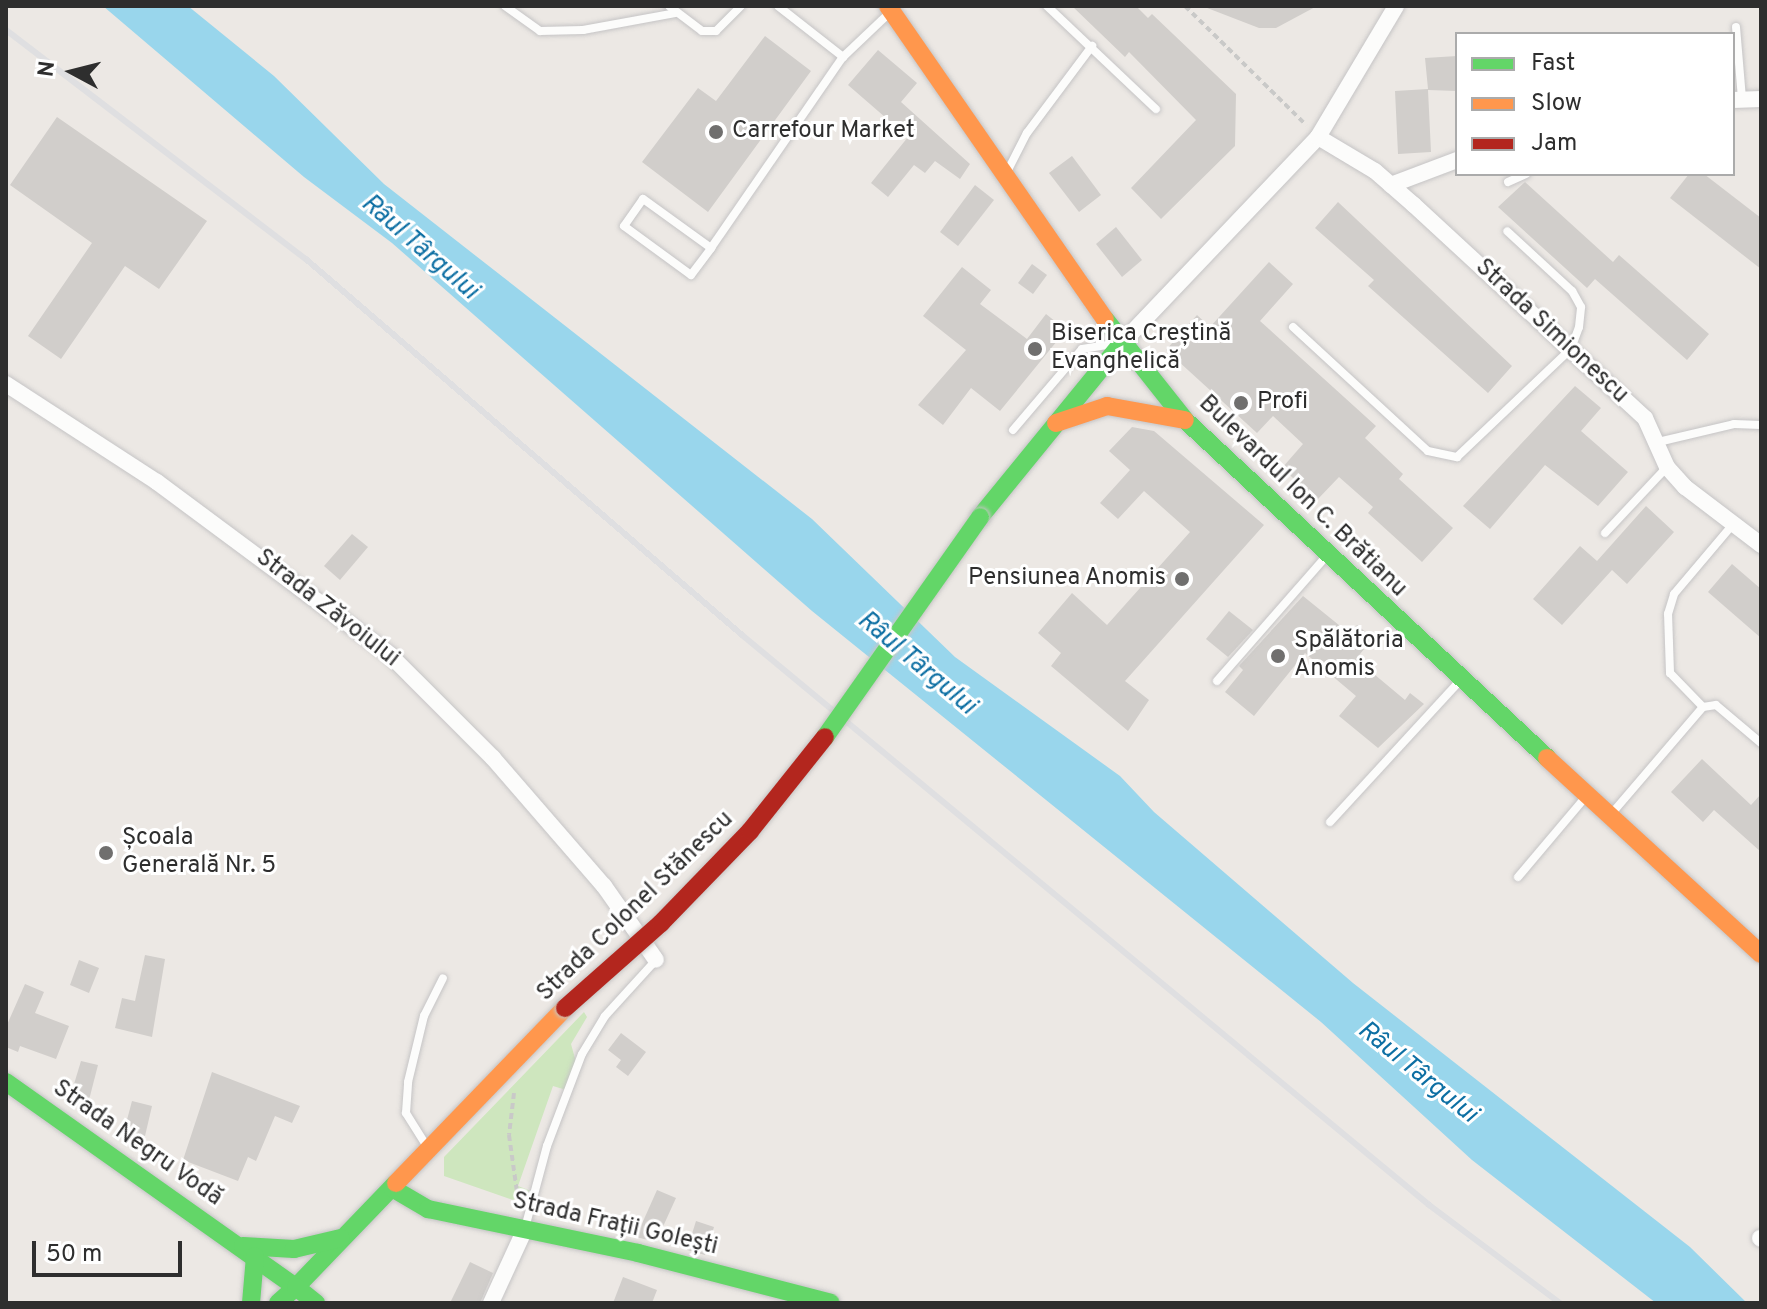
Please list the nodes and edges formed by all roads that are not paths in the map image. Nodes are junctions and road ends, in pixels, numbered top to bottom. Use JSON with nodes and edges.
{"nodes":[{"id":1,"x":505,"y":6,"type":"edge"},
{"id":2,"x":741,"y":6,"type":"edge"},
{"id":3,"x":778,"y":6,"type":"edge"},
{"id":4,"x":1047,"y":6,"type":"edge"},
{"id":5,"x":1396,"y":6,"type":"edge"},
{"id":6,"x":890,"y":8,"type":"edge"},
{"id":7,"x":672,"y":10,"type":"edge"},
{"id":8,"x":1736,"y":27,"type":"dead end"},
{"id":9,"x":1092,"y":46,"type":"junction"},
{"id":10,"x":843,"y":57,"type":"junction"},
{"id":11,"x":1761,"y":99,"type":"edge"},
{"id":12,"x":1737,"y":100,"type":"edge"},
{"id":13,"x":1156,"y":109,"type":"dead end"},
{"id":14,"x":1318,"y":137,"type":"junction"},
{"id":15,"x":1455,"y":161,"type":"edge"},
{"id":16,"x":1007,"y":172,"type":"junction"},
{"id":17,"x":1522,"y":176,"type":"edge"},
{"id":18,"x":1508,"y":182,"type":"dead end"},
{"id":19,"x":1391,"y":185,"type":"junction"},
{"id":20,"x":1507,"y":231,"type":"dead end"},
{"id":21,"x":711,"y":248,"type":"junction"},
{"id":22,"x":1293,"y":327,"type":"dead end"},
{"id":23,"x":1122,"y":343,"type":"junction"},
{"id":24,"x":1571,"y":349,"type":"junction"},
{"id":25,"x":6,"y":384,"type":"edge"},
{"id":26,"x":1185,"y":420,"type":"junction"},
{"id":27,"x":1761,"y":425,"type":"edge"},
{"id":28,"x":1050,"y":426,"type":"junction"},
{"id":29,"x":1013,"y":430,"type":"dead end"},
{"id":30,"x":1658,"y":442,"type":"junction"},
{"id":31,"x":1667,"y":467,"type":"junction"},
{"id":32,"x":1736,"y":521,"type":"junction"},
{"id":33,"x":1605,"y":533,"type":"dead end"},
{"id":34,"x":1761,"y":545,"type":"edge"},
{"id":35,"x":1326,"y":556,"type":"junction"},
{"id":36,"x":1461,"y":679,"type":"junction"},
{"id":37,"x":1217,"y":681,"type":"dead end"},
{"id":38,"x":1703,"y":707,"type":"junction"},
{"id":39,"x":1761,"y":743,"type":"edge"},
{"id":40,"x":1588,"y":795,"type":"junction"},
{"id":41,"x":1610,"y":816,"type":"junction"},
{"id":42,"x":1330,"y":822,"type":"dead end"},
{"id":43,"x":1518,"y":877,"type":"dead end"},
{"id":44,"x":1761,"y":954,"type":"edge"},
{"id":45,"x":656,"y":960,"type":"joint"},
{"id":46,"x":443,"y":978,"type":"dead end"},
{"id":47,"x":6,"y":1082,"type":"edge"},
{"id":48,"x":429,"y":1149,"type":"junction"},
{"id":49,"x":392,"y":1188,"type":"junction"},
{"id":50,"x":525,"y":1229,"type":"junction"},
{"id":51,"x":349,"y":1235,"type":"junction"},
{"id":52,"x":248,"y":1251,"type":"junction"},
{"id":53,"x":296,"y":1287,"type":"junction"},
{"id":54,"x":251,"y":1303,"type":"edge"},
{"id":55,"x":278,"y":1303,"type":"edge"},
{"id":56,"x":316,"y":1303,"type":"edge"},
{"id":57,"x":491,"y":1303,"type":"edge"},
{"id":58,"x":831,"y":1303,"type":"edge"}],
"edges":[{"from":1,"to":7,"type":"lane"},
{"from":2,"to":7,"type":"lane"},
{"from":3,"to":10,"type":"lane"},
{"from":4,"to":9,"type":"lane"},
{"from":5,"to":14,"type":"street"},
{"from":6,"to":10,"type":"lane"},
{"from":6,"to":16,"type":"main road","name":"Bulevardul Ion C. Brătianu"},
{"from":8,"to":12,"type":"lane"},
{"from":9,"to":13,"type":"lane"},
{"from":9,"to":16,"type":"lane"},
{"from":10,"to":21,"type":"lane"},
{"from":11,"to":12,"type":"street"},
{"from":14,"to":19,"type":"street","name":"Strada Simionescu"},
{"from":14,"to":23,"type":"street"},
{"from":15,"to":19,"type":"street"},
{"from":16,"to":23,"type":"main road","name":"Bulevardul Ion C. Brătianu"},
{"from":17,"to":18,"type":"lane"},
{"from":19,"to":24,"type":"street","name":"Strada Simionescu"},
{"from":20,"to":24,"type":"lane"},
{"from":21,"to":21,"type":"lane"},
{"from":22,"to":24,"type":"lane"},
{"from":23,"to":26,"type":"main road","name":"Bulevardul Ion C. Brătianu"},
{"from":23,"to":28,"type":"main road","name":"Strada Colonel Stănescu"},
{"from":23,"to":29,"type":"lane"},
{"from":24,"to":30,"type":"street","name":"Strada Simionescu"},
{"from":25,"to":45,"type":"street","name":"Strada Zăvoiului"},
{"from":26,"to":28,"type":"main road"},
{"from":26,"to":35,"type":"main road","name":"Bulevardul Ion C. Brătianu"},
{"from":27,"to":30,"type":"lane"},
{"from":28,"to":48,"type":"main road","name":"Strada Colonel Stănescu","bridge":true},
{"from":30,"to":31,"type":"street","name":"Strada Simionescu"},
{"from":31,"to":32,"type":"street","name":"Strada Simionescu"},
{"from":31,"to":33,"type":"lane"},
{"from":32,"to":34,"type":"street","name":"Strada Simionescu"},
{"from":32,"to":38,"type":"lane"},
{"from":35,"to":36,"type":"main road","name":"Bulevardul Ion C. Brătianu"},
{"from":35,"to":37,"type":"lane"},
{"from":36,"to":40,"type":"main road","name":"Bulevardul Ion C. Brătianu"},
{"from":36,"to":42,"type":"lane"},
{"from":38,"to":39,"type":"lane"},
{"from":38,"to":41,"type":"lane"},
{"from":40,"to":41,"type":"main road","name":"Bulevardul Ion C. Brătianu"},
{"from":40,"to":43,"type":"lane"},
{"from":41,"to":44,"type":"main road","name":"Bulevardul Ion C. Brătianu"},
{"from":45,"to":50,"type":"lane"},
{"from":46,"to":48,"type":"lane"},
{"from":47,"to":52,"type":"main road","name":"Strada Negru Vodă"},
{"from":48,"to":49,"type":"main road","name":"Strada Colonel Stănescu"},
{"from":49,"to":50,"type":"main road","name":"Strada Frații Golești"},
{"from":49,"to":51,"type":"main road","name":"Strada Colonel Stănescu"},
{"from":50,"to":57,"type":"street"},
{"from":50,"to":58,"type":"main road","name":"Strada Frații Golești"},
{"from":51,"to":52,"type":"main road"},
{"from":51,"to":53,"type":"main road","name":"Strada Colonel Stănescu"},
{"from":52,"to":53,"type":"main road","name":"Strada Negru Vodă"},
{"from":52,"to":54,"type":"main road"},
{"from":53,"to":55,"type":"main road","name":"Strada Colonel Stănescu"},
{"from":53,"to":56,"type":"main road","name":"Strada Negru Vodă"}]}
